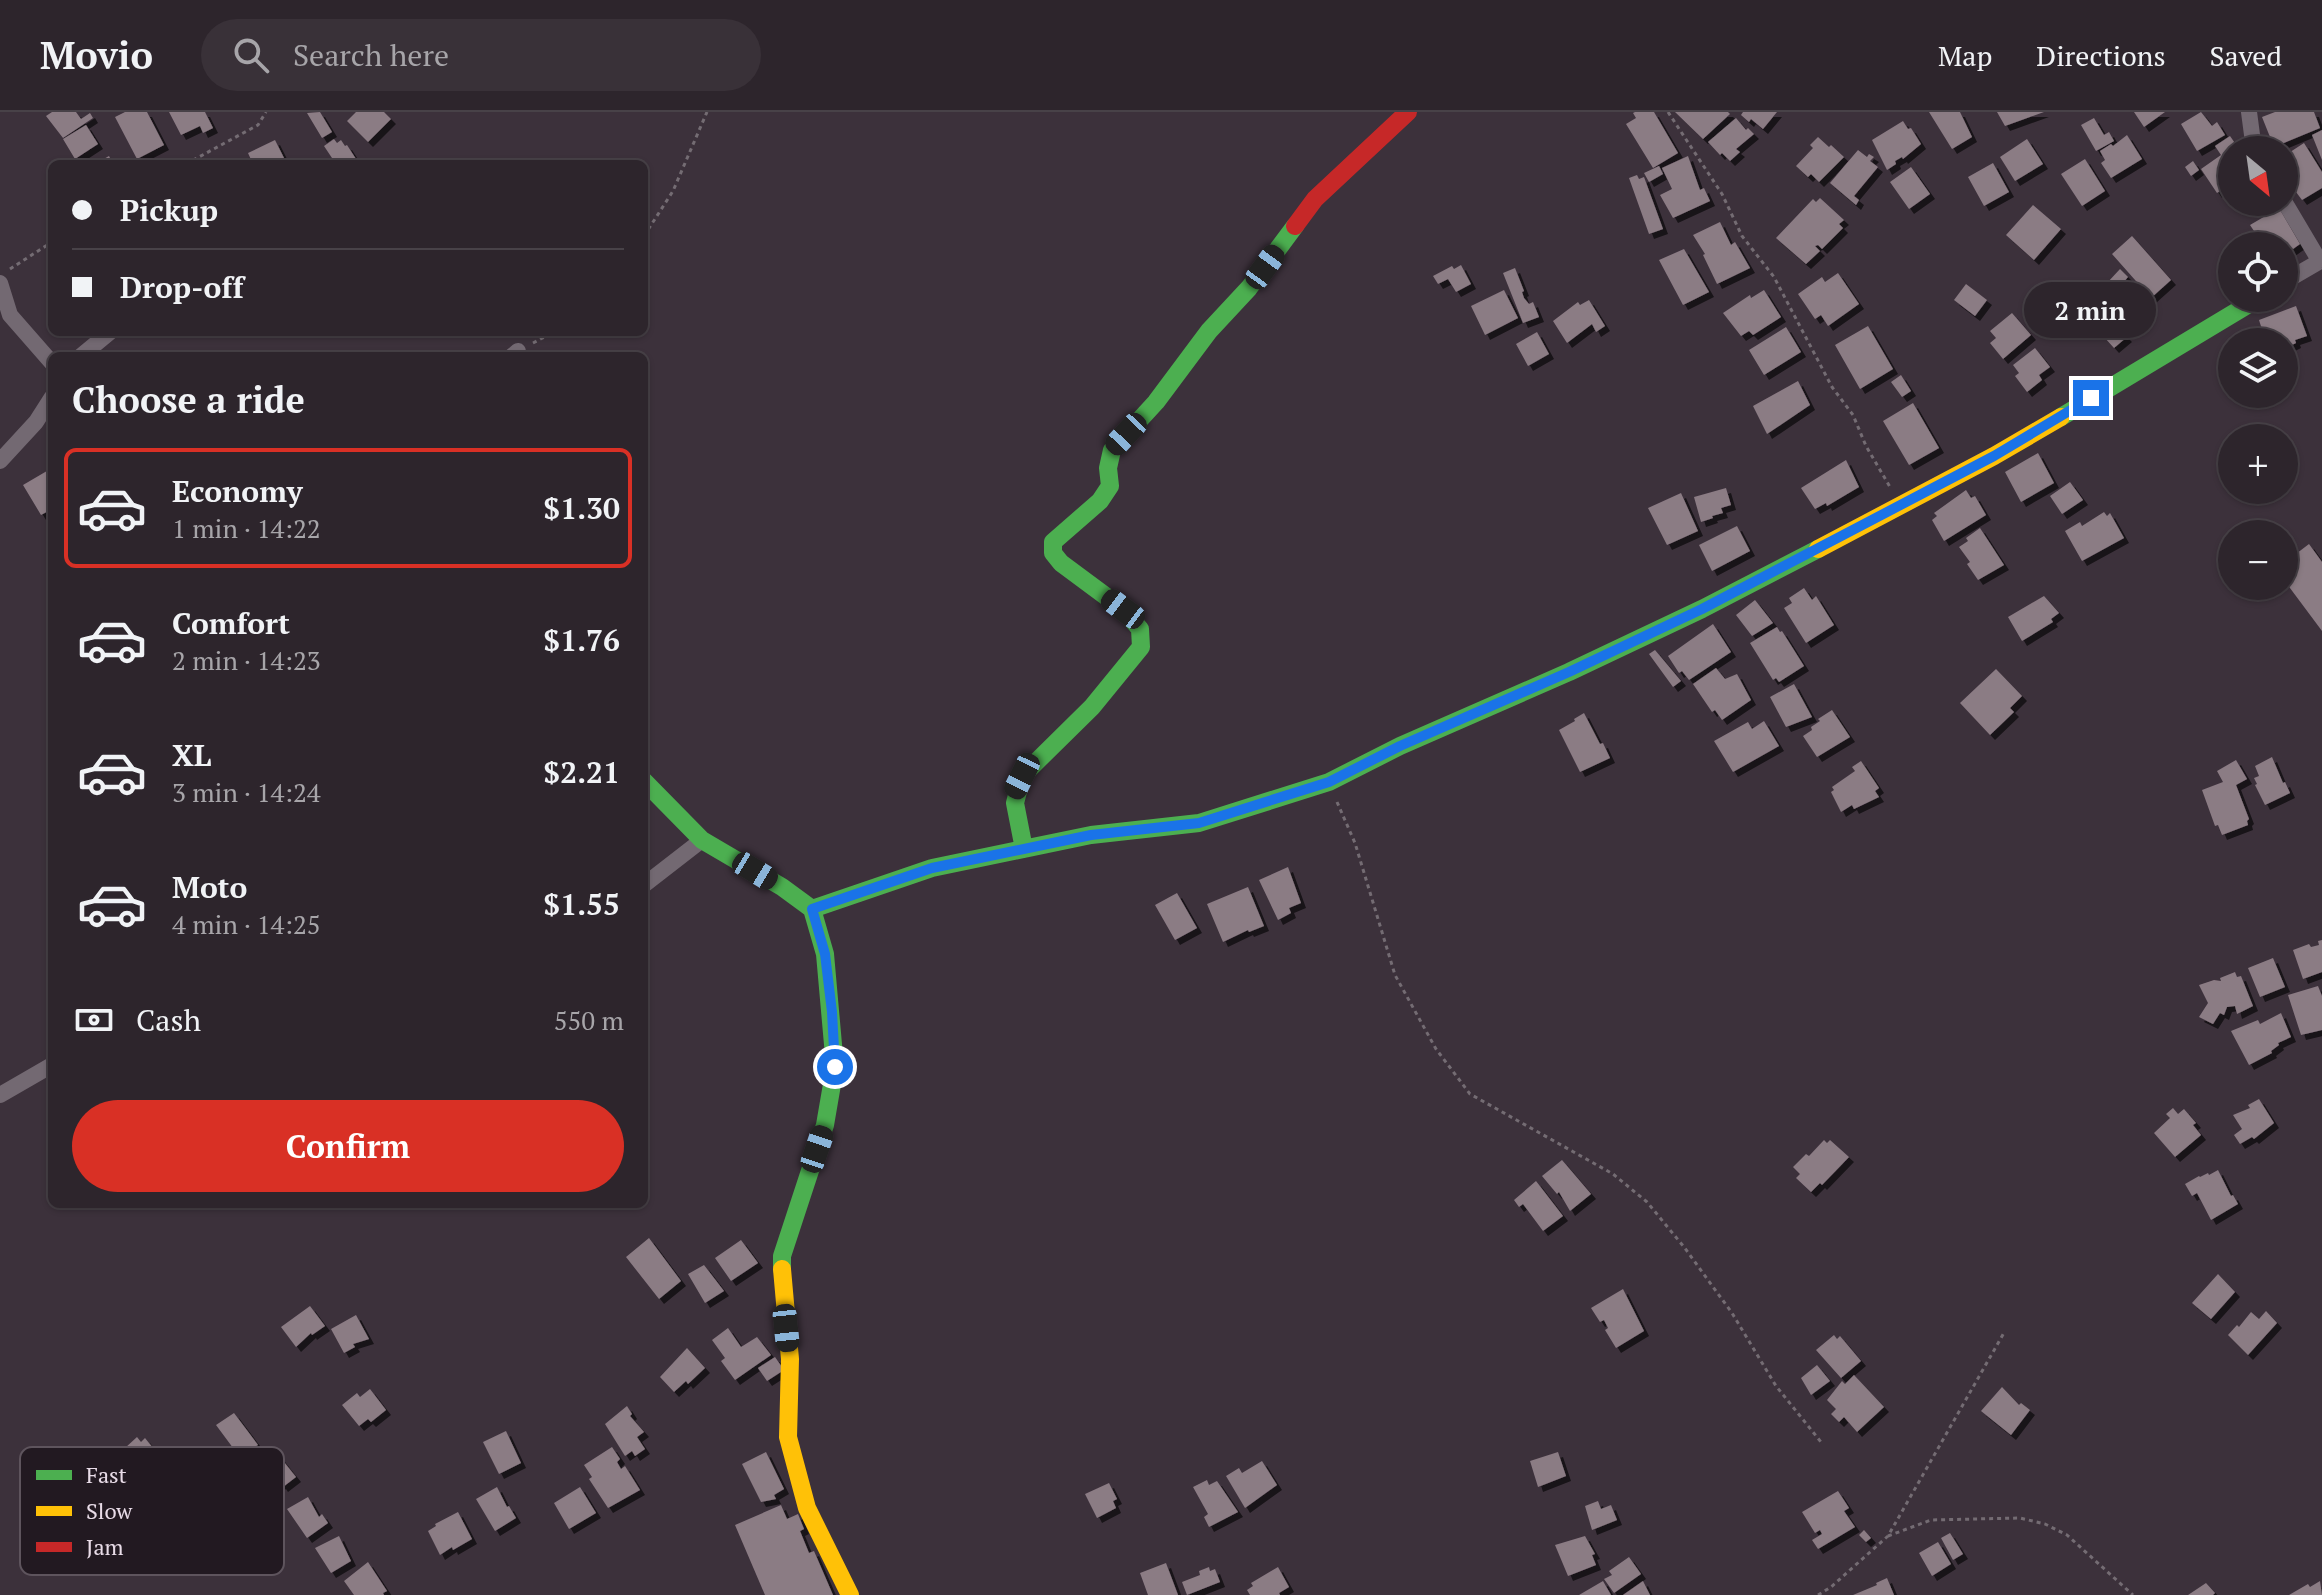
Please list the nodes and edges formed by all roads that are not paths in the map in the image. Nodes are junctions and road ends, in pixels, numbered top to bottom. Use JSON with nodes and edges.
{"nodes":[{"id":1,"x":1408,"y":112,"type":"edge"},
{"id":2,"x":2249,"y":112,"type":"edge"},
{"id":3,"x":2252,"y":136,"type":"edge"},
{"id":4,"x":2293,"y":216,"type":"edge"},
{"id":5,"x":2320,"y":260,"type":"edge"},
{"id":6,"x":2298,"y":273,"type":"edge"},
{"id":7,"x":0,"y":283,"type":"edge"},
{"id":8,"x":2236,"y":312,"type":"edge"},
{"id":9,"x":105,"y":336,"type":"edge"},
{"id":10,"x":86,"y":352,"type":"edge"},
{"id":11,"x":48,"y":358,"type":"edge"},
{"id":12,"x":48,"y":403,"type":"edge"},
{"id":13,"x":0,"y":461,"type":"edge"},
{"id":14,"x":648,"y":785,"type":"edge"},
{"id":15,"x":702,"y":840,"type":"junction"},
{"id":16,"x":1024,"y":849,"type":"junction"},
{"id":17,"x":648,"y":882,"type":"edge"},
{"id":18,"x":812,"y":909,"type":"junction"},
{"id":19,"x":48,"y":1067,"type":"edge"},
{"id":20,"x":0,"y":1095,"type":"edge"},
{"id":21,"x":850,"y":1595,"type":"edge"}],
"edges":[{"from":1,"to":16,"type":"street"},
{"from":2,"to":3,"type":"street"},
{"from":4,"to":5,"type":"street"},
{"from":5,"to":6,"type":"street"},
{"from":7,"to":11,"type":"street"},
{"from":8,"to":16,"type":"street"},
{"from":9,"to":10,"type":"street"},
{"from":12,"to":13,"type":"street"},
{"from":14,"to":15,"type":"street"},
{"from":15,"to":17,"type":"street"},
{"from":15,"to":18,"type":"street"},
{"from":16,"to":18,"type":"street"},
{"from":18,"to":21,"type":"street"},
{"from":19,"to":20,"type":"street"}]}
